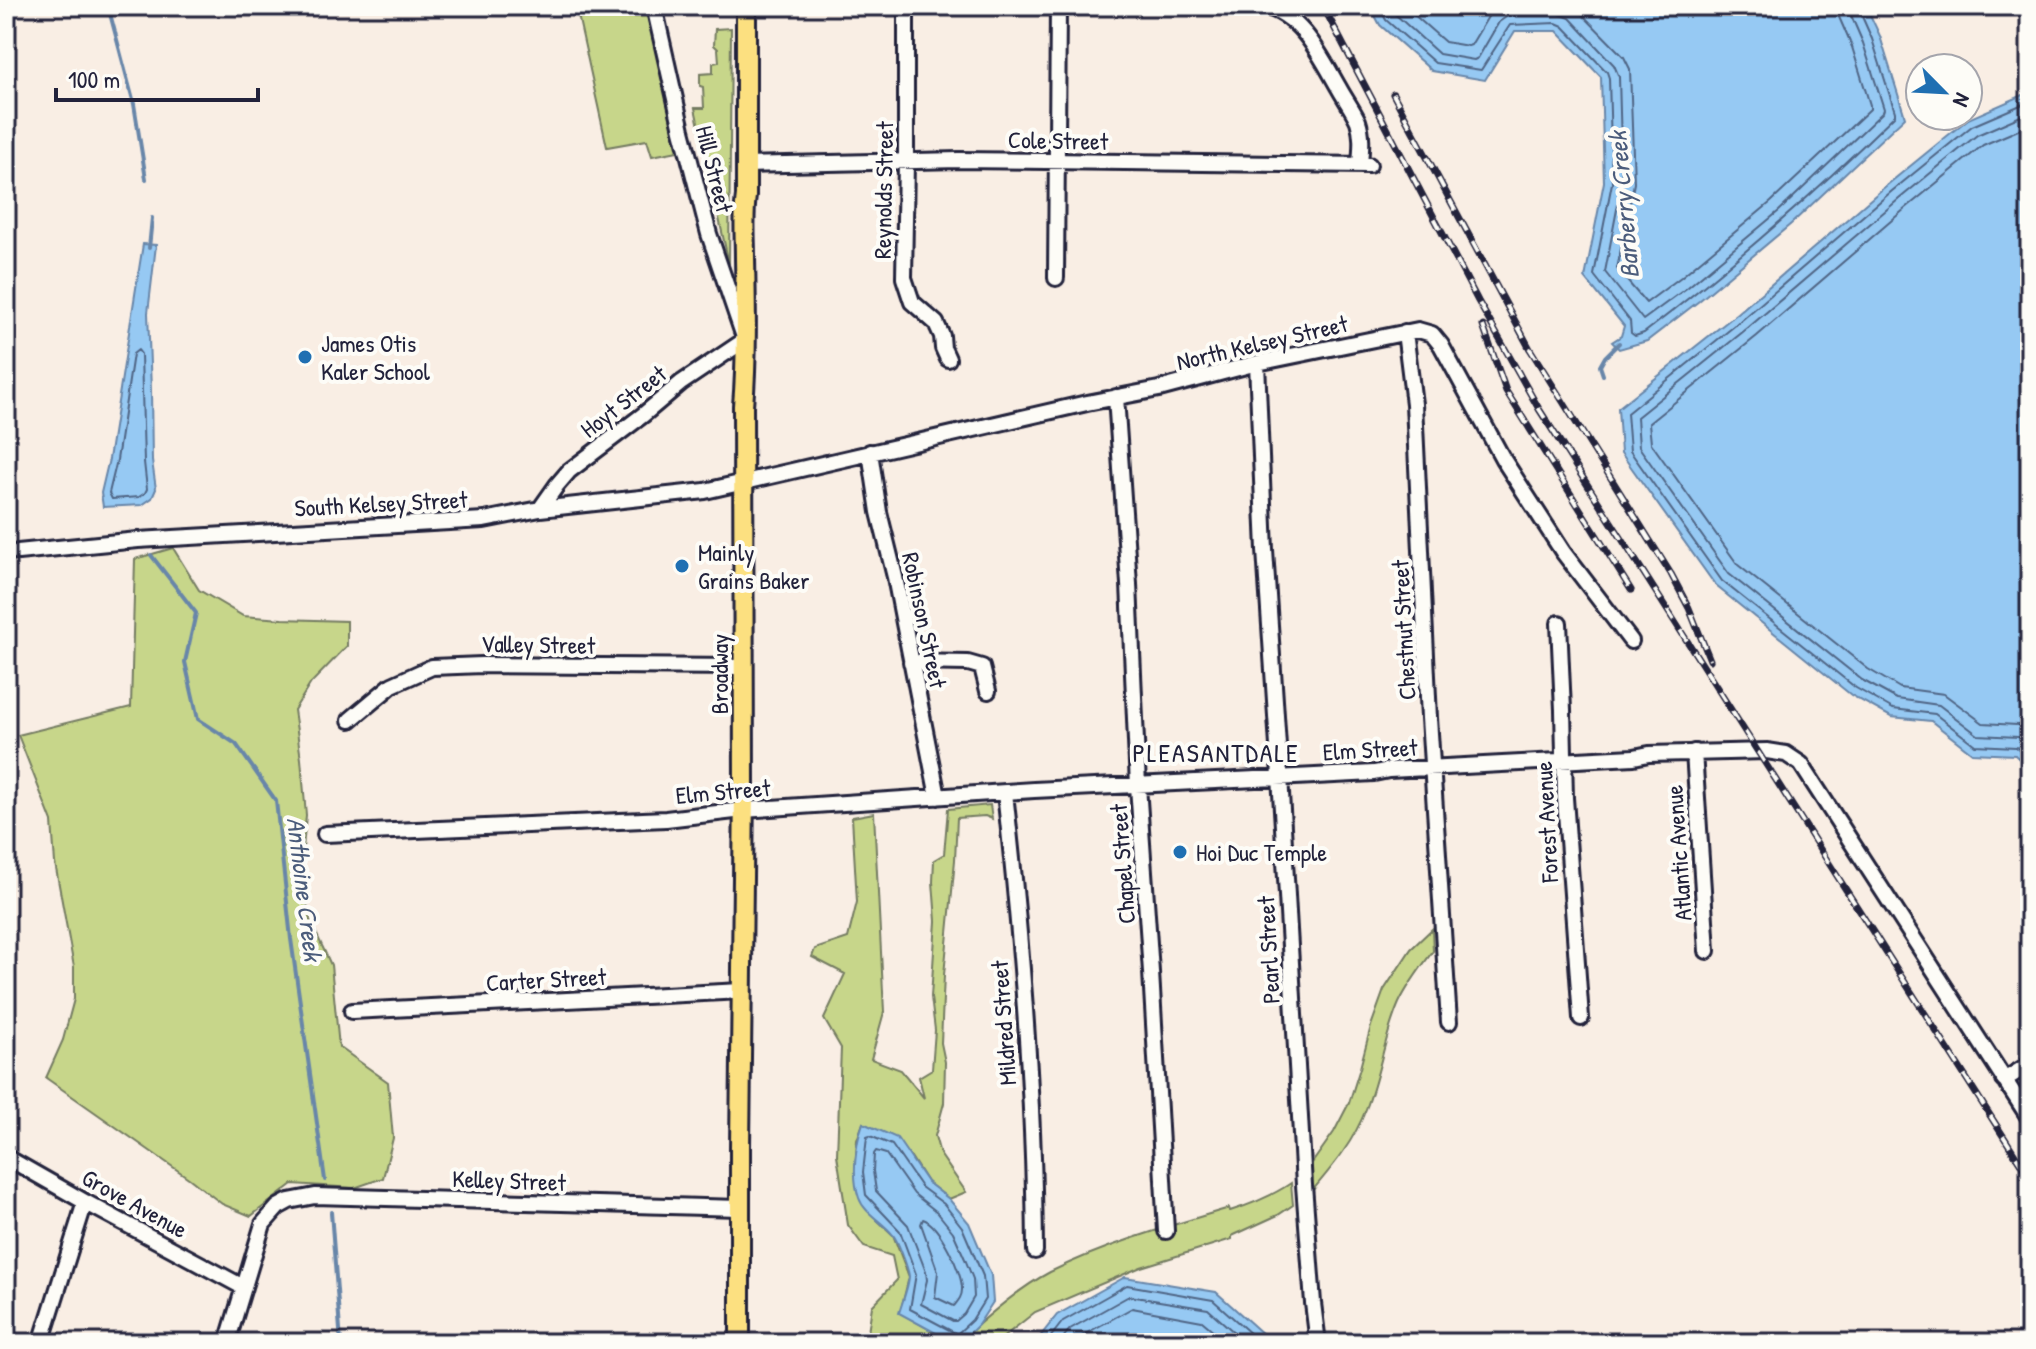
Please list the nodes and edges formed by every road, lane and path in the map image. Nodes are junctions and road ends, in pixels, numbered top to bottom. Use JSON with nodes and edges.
{"nodes":[{"id":1,"x":654,"y":6,"type":"edge"},
{"id":2,"x":746,"y":6,"type":"edge"},
{"id":3,"x":906,"y":6,"type":"edge"},
{"id":4,"x":1058,"y":6,"type":"edge"},
{"id":5,"x":1264,"y":6,"type":"edge"},
{"id":6,"x":906,"y":162,"type":"junction"},
{"id":7,"x":1058,"y":162,"type":"junction"},
{"id":8,"x":746,"y":165,"type":"junction"},
{"id":9,"x":1056,"y":278,"type":"dead end"},
{"id":10,"x":1405,"y":332,"type":"junction"},
{"id":11,"x":745,"y":340,"type":"junction"},
{"id":12,"x":948,"y":359,"type":"dead end"},
{"id":13,"x":1257,"y":363,"type":"junction"},
{"id":14,"x":1116,"y":397,"type":"junction"},
{"id":15,"x":870,"y":452,"type":"junction"},
{"id":16,"x":744,"y":482,"type":"junction"},
{"id":17,"x":540,"y":509,"type":"junction"},
{"id":18,"x":18,"y":552,"type":"dead end"},
{"id":19,"x":1559,"y":623,"type":"dead end"},
{"id":20,"x":1631,"y":641,"type":"dead end"},
{"id":21,"x":911,"y":662,"type":"junction"},
{"id":22,"x":743,"y":667,"type":"junction"},
{"id":23,"x":988,"y":691,"type":"dead end"},
{"id":24,"x":350,"y":720,"type":"dead end"},
{"id":25,"x":1694,"y":752,"type":"junction"},
{"id":26,"x":1564,"y":760,"type":"junction"},
{"id":27,"x":1433,"y":768,"type":"junction"},
{"id":28,"x":1280,"y":776,"type":"junction"},
{"id":29,"x":1138,"y":786,"type":"junction"},
{"id":30,"x":1005,"y":793,"type":"junction"},
{"id":31,"x":938,"y":797,"type":"junction"},
{"id":32,"x":743,"y":810,"type":"junction"},
{"id":33,"x":325,"y":834,"type":"dead end"},
{"id":34,"x":1707,"y":951,"type":"dead end"},
{"id":35,"x":742,"y":991,"type":"junction"},
{"id":36,"x":352,"y":1011,"type":"dead end"},
{"id":37,"x":1581,"y":1018,"type":"dead end"},
{"id":38,"x":1449,"y":1022,"type":"dead end"},
{"id":39,"x":2030,"y":1064,"type":"edge"},
{"id":40,"x":2004,"y":1080,"type":"junction"},
{"id":41,"x":2030,"y":1119,"type":"edge"},
{"id":42,"x":6,"y":1157,"type":"edge"},
{"id":43,"x":85,"y":1202,"type":"junction"},
{"id":44,"x":740,"y":1208,"type":"junction"},
{"id":45,"x":1166,"y":1231,"type":"dead end"},
{"id":46,"x":1035,"y":1251,"type":"dead end"},
{"id":47,"x":243,"y":1287,"type":"junction"},
{"id":48,"x":41,"y":1343,"type":"edge"},
{"id":49,"x":227,"y":1343,"type":"edge"},
{"id":50,"x":740,"y":1343,"type":"edge"},
{"id":51,"x":1318,"y":1343,"type":"edge"}],
"edges":[{"from":1,"to":11,"type":"street","name":"Hill Street"},
{"from":2,"to":8,"type":"main road","name":"Broadway"},
{"from":3,"to":6,"type":"street","name":"Reynolds Street"},
{"from":4,"to":7,"type":"street"},
{"from":5,"to":7,"type":"street","name":"Cole Street"},
{"from":6,"to":7,"type":"street","name":"Cole Street"},
{"from":6,"to":8,"type":"street","name":"Cole Street"},
{"from":6,"to":12,"type":"street","name":"Reynolds Street"},
{"from":7,"to":9,"type":"street"},
{"from":8,"to":11,"type":"main road","name":"Broadway"},
{"from":10,"to":13,"type":"street","name":"North Kelsey Street"},
{"from":10,"to":20,"type":"street"},
{"from":10,"to":27,"type":"street","name":"Chestnut Street"},
{"from":11,"to":16,"type":"main road","name":"Broadway"},
{"from":11,"to":17,"type":"street","name":"Hoyt Street"},
{"from":13,"to":14,"type":"street","name":"North Kelsey Street"},
{"from":13,"to":28,"type":"street","name":"Pearl Street"},
{"from":14,"to":15,"type":"street","name":"North Kelsey Street"},
{"from":14,"to":29,"type":"street","name":"Chapel Street"},
{"from":15,"to":16,"type":"street","name":"North Kelsey Street"},
{"from":15,"to":21,"type":"street","name":"Robinson Street"},
{"from":16,"to":17,"type":"street","name":"South Kelsey Street"},
{"from":16,"to":22,"type":"main road","name":"Broadway"},
{"from":17,"to":18,"type":"street","name":"South Kelsey Street"},
{"from":19,"to":26,"type":"street","name":"Forest Avenue"},
{"from":21,"to":23,"type":"street"},
{"from":21,"to":31,"type":"street","name":"Robinson Street"},
{"from":22,"to":24,"type":"street","name":"Valley Street"},
{"from":22,"to":32,"type":"main road","name":"Broadway"},
{"from":25,"to":26,"type":"street","name":"Elm Street"},
{"from":25,"to":34,"type":"street","name":"Atlantic Avenue"},
{"from":25,"to":40,"type":"street","name":"Elm Street"},
{"from":26,"to":27,"type":"street","name":"Elm Street"},
{"from":26,"to":37,"type":"street","name":"Forest Avenue"},
{"from":27,"to":28,"type":"street","name":"Elm Street"},
{"from":27,"to":38,"type":"street","name":"Chestnut Street"},
{"from":28,"to":29,"type":"street","name":"Elm Street"},
{"from":28,"to":51,"type":"street","name":"Pearl Street"},
{"from":29,"to":30,"type":"street","name":"Elm Street"},
{"from":29,"to":45,"type":"street","name":"Chapel Street"},
{"from":30,"to":31,"type":"street","name":"Elm Street"},
{"from":30,"to":46,"type":"street","name":"Mildred Street"},
{"from":31,"to":32,"type":"street","name":"Elm Street"},
{"from":32,"to":33,"type":"street","name":"Elm Street"},
{"from":32,"to":35,"type":"main road","name":"Broadway"},
{"from":35,"to":36,"type":"street","name":"Carter Street"},
{"from":35,"to":44,"type":"main road","name":"Broadway"},
{"from":39,"to":40,"type":"street"},
{"from":40,"to":41,"type":"street","name":"Elm Street"},
{"from":42,"to":43,"type":"street","name":"Grove Avenue"},
{"from":43,"to":47,"type":"street","name":"Grove Avenue"},
{"from":43,"to":48,"type":"street"},
{"from":44,"to":47,"type":"street","name":"Kelley Street"},
{"from":44,"to":50,"type":"main road","name":"Broadway"},
{"from":47,"to":49,"type":"street"}]}
